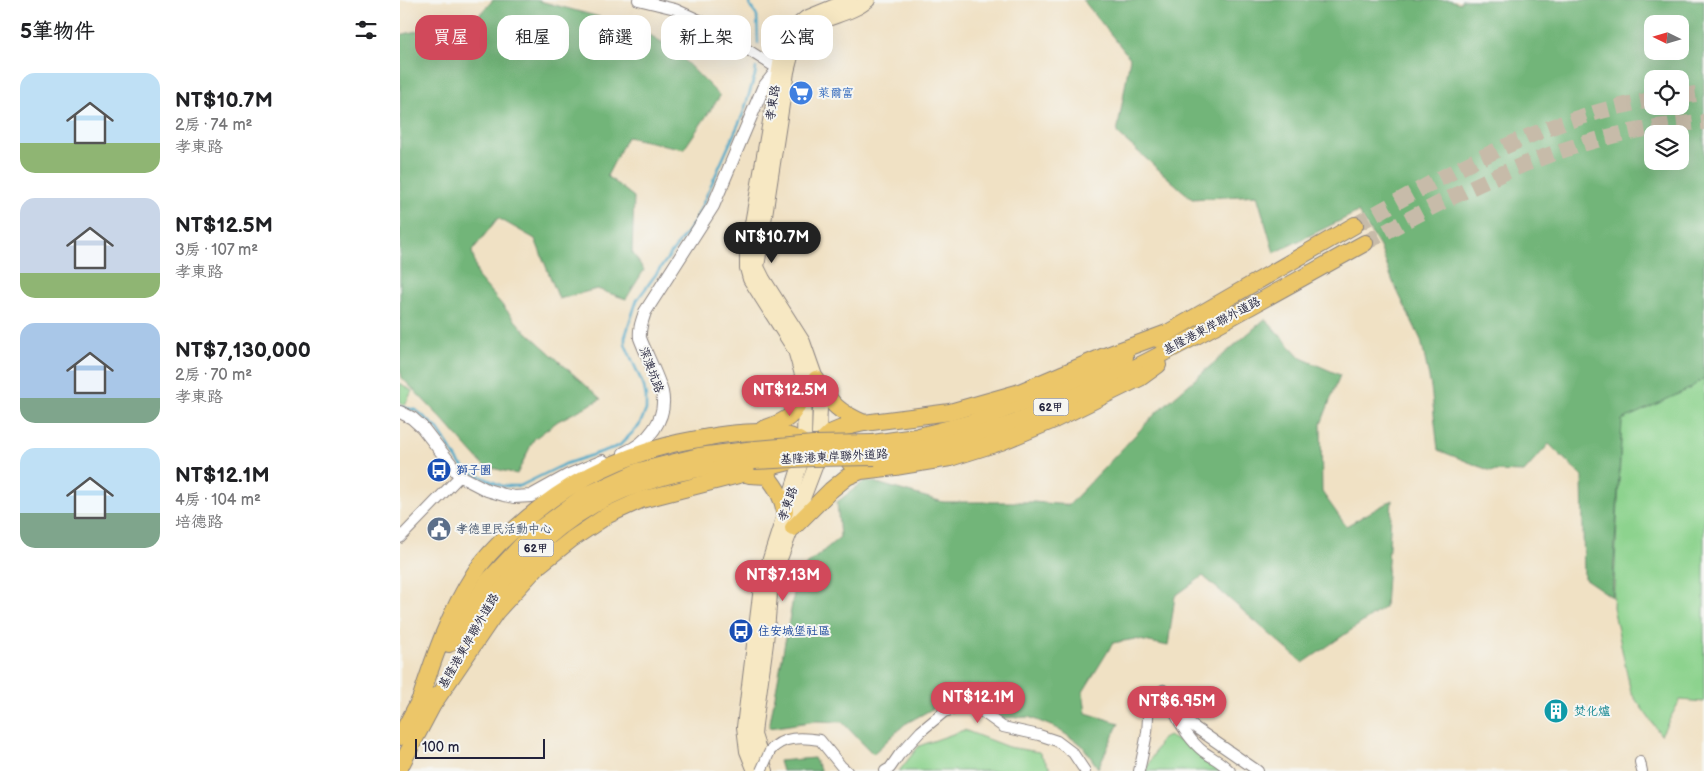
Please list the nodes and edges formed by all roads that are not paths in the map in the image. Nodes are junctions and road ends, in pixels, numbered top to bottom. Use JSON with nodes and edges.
{"nodes":[{"id":1,"x":638,"y":0,"type":"edge"},
{"id":2,"x":850,"y":0,"type":"edge"},
{"id":3,"x":868,"y":0,"type":"edge"},
{"id":4,"x":783,"y":71,"type":"junction"},
{"id":5,"x":1355,"y":225,"type":"tunnel mouth"},
{"id":6,"x":1365,"y":243,"type":"tunnel mouth"},
{"id":7,"x":1216,"y":326,"type":"junction"},
{"id":8,"x":1166,"y":333,"type":"junction"},
{"id":9,"x":811,"y":382,"type":"junction"},
{"id":10,"x":400,"y":412,"type":"edge"},
{"id":11,"x":864,"y":423,"type":"junction"},
{"id":12,"x":728,"y":434,"type":"junction"},
{"id":13,"x":811,"y":450,"type":"junction"},
{"id":14,"x":874,"y":450,"type":"junction"},
{"id":15,"x":895,"y":468,"type":"junction"},
{"id":16,"x":460,"y":476,"type":"junction"},
{"id":17,"x":727,"y":478,"type":"junction"},
{"id":18,"x":785,"y":512,"type":"junction"},
{"id":19,"x":793,"y":528,"type":"junction"},
{"id":20,"x":400,"y":538,"type":"edge"},
{"id":21,"x":427,"y":701,"type":"junction"},
{"id":22,"x":1172,"y":702,"type":"junction"},
{"id":23,"x":400,"y":737,"type":"edge"},
{"id":24,"x":400,"y":767,"type":"edge"},
{"id":25,"x":754,"y":771,"type":"edge"},
{"id":26,"x":760,"y":771,"type":"edge"},
{"id":27,"x":766,"y":771,"type":"edge"},
{"id":28,"x":847,"y":771,"type":"edge"},
{"id":29,"x":885,"y":771,"type":"edge"},
{"id":30,"x":1085,"y":771,"type":"edge"},
{"id":31,"x":1139,"y":771,"type":"edge"},
{"id":32,"x":1230,"y":771,"type":"edge"},
{"id":33,"x":1258,"y":771,"type":"edge"}],
"edges":[{"from":1,"to":4,"type":"street"},
{"from":2,"to":4,"type":"main road","name":"深澳坑路"},
{"from":3,"to":4,"type":"main road","name":"深澳坑路"},
{"from":4,"to":9,"type":"main road","name":"孝東路"},
{"from":4,"to":16,"type":"street","name":"深澳坑路"},
{"from":5,"to":8,"type":"highway","name":"基隆港東岸聯外道路","number":"62甲"},
{"from":6,"to":7,"type":"highway","name":"基隆港東岸聯外道路","number":"62甲"},
{"from":7,"to":14,"type":"highway","name":"基隆港東岸聯外道路","number":"62甲"},
{"from":7,"to":15,"type":"highway"},
{"from":8,"to":11,"type":"highway"},
{"from":8,"to":14,"type":"highway","name":"基隆港東岸聯外道路","number":"62甲"},
{"from":9,"to":11,"type":"highway"},
{"from":9,"to":12,"type":"highway"},
{"from":9,"to":13,"type":"main road","name":"孝東路"},
{"from":10,"to":16,"type":"street","name":"深澳坑路"},
{"from":11,"to":13,"type":"highway"},
{"from":12,"to":13,"type":"highway"},
{"from":12,"to":21,"type":"highway"},
{"from":13,"to":15,"type":"highway"},
{"from":13,"to":17,"type":"highway"},
{"from":13,"to":18,"type":"main road","name":"孝東路"},
{"from":13,"to":19,"type":"main road","name":"孝東路"},
{"from":14,"to":21,"type":"highway","name":"基隆港東岸聯外道路","number":"62甲","bridge":true},
{"from":15,"to":19,"type":"highway"},
{"from":16,"to":20,"type":"street"},
{"from":17,"to":18,"type":"highway"},
{"from":17,"to":21,"type":"highway"},
{"from":18,"to":25,"type":"main road","name":"孝東路"},
{"from":19,"to":27,"type":"main road","name":"孝東路"},
{"from":21,"to":23,"type":"highway","name":"基隆港東岸聯外道路","number":"62甲"},
{"from":21,"to":24,"type":"highway","name":"基隆港東岸聯外道路","number":"62甲"},
{"from":22,"to":31,"type":"street"},
{"from":22,"to":32,"type":"street"},
{"from":22,"to":33,"type":"street"},
{"from":26,"to":28,"type":"street","bridge":true},
{"from":29,"to":30,"type":"street"}]}
